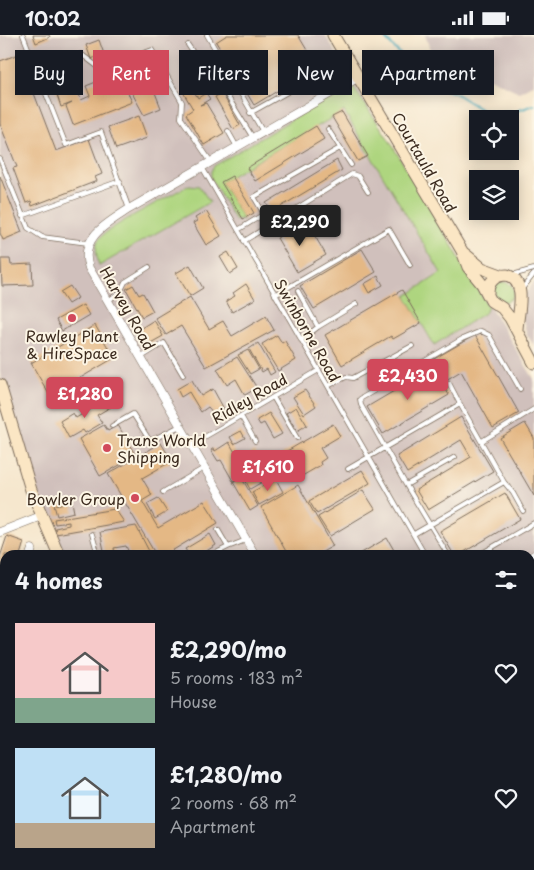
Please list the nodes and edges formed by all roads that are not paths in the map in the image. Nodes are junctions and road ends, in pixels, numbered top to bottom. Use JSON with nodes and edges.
{"nodes":[{"id":1,"x":23,"y":35,"type":"edge"},
{"id":2,"x":207,"y":35,"type":"edge"},
{"id":3,"x":333,"y":35,"type":"edge"},
{"id":4,"x":188,"y":45,"type":"dead end"},
{"id":5,"x":83,"y":55,"type":"edge"},
{"id":6,"x":359,"y":77,"type":"junction"},
{"id":7,"x":282,"y":95,"type":"edge"},
{"id":8,"x":250,"y":113,"type":"junction"},
{"id":9,"x":328,"y":129,"type":"dead end"},
{"id":10,"x":228,"y":131,"type":"dead end"},
{"id":11,"x":263,"y":132,"type":"junction"},
{"id":12,"x":253,"y":138,"type":"junction"},
{"id":13,"x":237,"y":147,"type":"junction"},
{"id":14,"x":340,"y":148,"type":"junction"},
{"id":15,"x":0,"y":159,"type":"edge"},
{"id":16,"x":211,"y":162,"type":"junction"},
{"id":17,"x":351,"y":165,"type":"dead end"},
{"id":18,"x":202,"y":167,"type":"junction"},
{"id":19,"x":120,"y":181,"type":"junction"},
{"id":20,"x":368,"y":192,"type":"dead end"},
{"id":21,"x":130,"y":209,"type":"junction"},
{"id":22,"x":22,"y":216,"type":"junction"},
{"id":23,"x":238,"y":230,"type":"junction"},
{"id":24,"x":244,"y":241,"type":"junction"},
{"id":25,"x":88,"y":243,"type":"junction"},
{"id":26,"x":462,"y":251,"type":"junction"},
{"id":27,"x":410,"y":265,"type":"dead end"},
{"id":28,"x":149,"y":267,"type":"dead end"},
{"id":29,"x":534,"y":269,"type":"edge"},
{"id":30,"x":534,"y":274,"type":"edge"},
{"id":31,"x":504,"y":275,"type":"junction"},
{"id":32,"x":298,"y":291,"type":"dead end"},
{"id":33,"x":488,"y":293,"type":"junction"},
{"id":34,"x":275,"y":295,"type":"junction"},
{"id":35,"x":519,"y":295,"type":"junction"},
{"id":36,"x":108,"y":301,"type":"junction"},
{"id":37,"x":356,"y":304,"type":"dead end"},
{"id":38,"x":502,"y":308,"type":"junction"},
{"id":39,"x":318,"y":327,"type":"junction"},
{"id":40,"x":517,"y":329,"type":"junction"},
{"id":41,"x":301,"y":340,"type":"junction"},
{"id":42,"x":412,"y":346,"type":"dead end"},
{"id":43,"x":140,"y":358,"type":"junction"},
{"id":44,"x":534,"y":363,"type":"edge"},
{"id":45,"x":319,"y":370,"type":"junction"},
{"id":46,"x":183,"y":375,"type":"dead end"},
{"id":47,"x":449,"y":383,"type":"dead end"},
{"id":48,"x":0,"y":385,"type":"edge"},
{"id":49,"x":328,"y":386,"type":"junction"},
{"id":50,"x":520,"y":389,"type":"dead end"},
{"id":51,"x":273,"y":397,"type":"junction"},
{"id":52,"x":460,"y":404,"type":"junction"},
{"id":53,"x":534,"y":410,"type":"edge"},
{"id":54,"x":241,"y":416,"type":"junction"},
{"id":55,"x":112,"y":426,"type":"dead end"},
{"id":56,"x":180,"y":426,"type":"junction"},
{"id":57,"x":297,"y":438,"type":"dead end"},
{"id":58,"x":255,"y":441,"type":"dead end"},
{"id":59,"x":482,"y":441,"type":"junction"},
{"id":60,"x":191,"y":445,"type":"junction"},
{"id":61,"x":384,"y":448,"type":"junction"},
{"id":62,"x":369,"y":457,"type":"junction"},
{"id":63,"x":455,"y":457,"type":"dead end"},
{"id":64,"x":204,"y":468,"type":"junction"},
{"id":65,"x":348,"y":469,"type":"dead end"},
{"id":66,"x":504,"y":482,"type":"junction"},
{"id":67,"x":406,"y":485,"type":"junction"},
{"id":68,"x":162,"y":492,"type":"dead end"},
{"id":69,"x":523,"y":511,"type":"dead end"},
{"id":70,"x":41,"y":516,"type":"junction"},
{"id":71,"x":534,"y":523,"type":"edge"},
{"id":72,"x":430,"y":525,"type":"junction"},
{"id":73,"x":218,"y":530,"type":"dead end"},
{"id":74,"x":0,"y":532,"type":"edge"},
{"id":75,"x":92,"y":534,"type":"dead end"},
{"id":76,"x":414,"y":534,"type":"junction"},
{"id":77,"x":246,"y":540,"type":"junction"},
{"id":78,"x":228,"y":547,"type":"junction"},
{"id":79,"x":57,"y":550,"type":"edge"},
{"id":80,"x":97,"y":550,"type":"edge"},
{"id":81,"x":222,"y":550,"type":"edge"},
{"id":82,"x":252,"y":550,"type":"edge"},
{"id":83,"x":423,"y":550,"type":"edge"},
{"id":84,"x":445,"y":550,"type":"edge"},
{"id":85,"x":488,"y":550,"type":"edge"}],
"edges":[{"from":1,"to":19,"type":"lane"},
{"from":2,"to":8,"type":"lane"},
{"from":3,"to":6,"type":"street","name":"Courtauld Road"},
{"from":4,"to":12,"type":"lane"},
{"from":5,"to":16,"type":"lane"},
{"from":6,"to":11,"type":"street"},
{"from":6,"to":26,"type":"street","name":"Courtauld Road"},
{"from":7,"to":8,"type":"lane"},
{"from":8,"to":11,"type":"lane"},
{"from":9,"to":14,"type":"lane"},
{"from":10,"to":13,"type":"lane"},
{"from":11,"to":12,"type":"street"},
{"from":12,"to":13,"type":"street"},
{"from":13,"to":16,"type":"street"},
{"from":14,"to":17,"type":"lane"},
{"from":14,"to":23,"type":"lane"},
{"from":15,"to":22,"type":"lane"},
{"from":16,"to":18,"type":"street"},
{"from":18,"to":21,"type":"street"},
{"from":18,"to":23,"type":"lane","name":"Swinborne Road"},
{"from":19,"to":21,"type":"lane"},
{"from":19,"to":22,"type":"lane"},
{"from":20,"to":24,"type":"lane"},
{"from":21,"to":25,"type":"street"},
{"from":22,"to":25,"type":"lane"},
{"from":23,"to":24,"type":"lane","name":"Swinborne Road"},
{"from":24,"to":34,"type":"lane","name":"Swinborne Road"},
{"from":25,"to":36,"type":"street","name":"Harvey Road"},
{"from":26,"to":31,"type":"street","name":"Courtauld Road"},
{"from":26,"to":33,"type":"street","name":"Courtauld Road"},
{"from":27,"to":34,"type":"lane"},
{"from":28,"to":36,"type":"lane"},
{"from":29,"to":31,"type":"lane"},
{"from":30,"to":35,"type":"lane"},
{"from":31,"to":33,"type":"street"},
{"from":31,"to":35,"type":"street","name":"Courtauld Road"},
{"from":32,"to":39,"type":"lane"},
{"from":33,"to":38,"type":"street","name":"Courtauld Road"},
{"from":34,"to":41,"type":"lane","name":"Swinborne Road"},
{"from":35,"to":38,"type":"street"},
{"from":35,"to":40,"type":"street","name":"Courtauld Road"},
{"from":36,"to":43,"type":"street","name":"Harvey Road"},
{"from":37,"to":39,"type":"lane"},
{"from":38,"to":40,"type":"street","name":"Courtauld Road"},
{"from":39,"to":41,"type":"lane"},
{"from":40,"to":44,"type":"street","name":"Courtauld Road"},
{"from":41,"to":45,"type":"lane","name":"Swinborne Road"},
{"from":42,"to":49,"type":"lane"},
{"from":43,"to":46,"type":"lane"},
{"from":43,"to":56,"type":"street","name":"Harvey Road"},
{"from":45,"to":49,"type":"lane","name":"Swinborne Road"},
{"from":45,"to":51,"type":"lane","name":"Ridley Road"},
{"from":47,"to":52,"type":"lane"},
{"from":48,"to":70,"type":"street"},
{"from":49,"to":62,"type":"lane","name":"Swinborne Road"},
{"from":50,"to":61,"type":"lane"},
{"from":51,"to":54,"type":"lane","name":"Ridley Road"},
{"from":51,"to":57,"type":"lane"},
{"from":52,"to":59,"type":"lane"},
{"from":52,"to":61,"type":"lane"},
{"from":53,"to":59,"type":"lane"},
{"from":54,"to":58,"type":"lane"},
{"from":54,"to":60,"type":"lane","name":"Ridley Road"},
{"from":55,"to":56,"type":"lane"},
{"from":56,"to":60,"type":"street","name":"Harvey Road"},
{"from":59,"to":66,"type":"lane"},
{"from":60,"to":64,"type":"street","name":"Harvey Road"},
{"from":61,"to":62,"type":"lane"},
{"from":61,"to":67,"type":"lane"},
{"from":62,"to":65,"type":"lane"},
{"from":62,"to":76,"type":"lane","name":"Swinborne Road"},
{"from":63,"to":67,"type":"lane"},
{"from":64,"to":68,"type":"lane"},
{"from":64,"to":77,"type":"street","name":"Harvey Road"},
{"from":66,"to":69,"type":"lane"},
{"from":66,"to":72,"type":"lane"},
{"from":67,"to":72,"type":"lane"},
{"from":70,"to":74,"type":"street"},
{"from":70,"to":79,"type":"street"},
{"from":71,"to":85,"type":"lane"},
{"from":72,"to":76,"type":"lane"},
{"from":72,"to":84,"type":"lane"},
{"from":73,"to":78,"type":"lane"},
{"from":75,"to":80,"type":"lane"},
{"from":76,"to":83,"type":"lane","name":"Swinborne Road"},
{"from":77,"to":78,"type":"lane"},
{"from":77,"to":82,"type":"street","name":"Harvey Road"},
{"from":78,"to":81,"type":"lane"}]}
